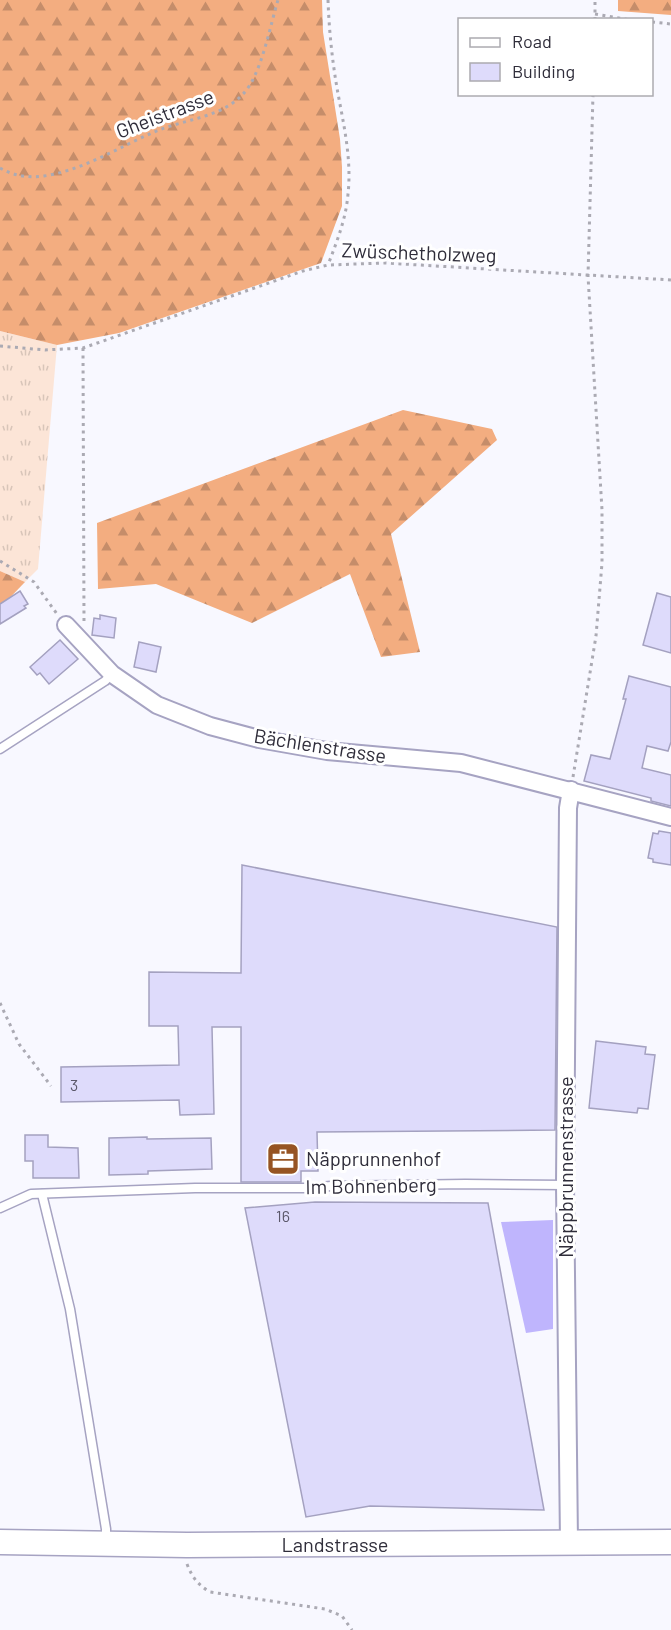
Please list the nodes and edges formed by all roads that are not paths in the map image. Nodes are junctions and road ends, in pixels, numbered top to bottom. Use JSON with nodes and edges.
{"nodes":[{"id":1,"x":71,"y":631,"type":"road end"},
{"id":2,"x":112,"y":674,"type":"junction"},
{"id":3,"x":0,"y":749,"type":"edge"},
{"id":4,"x":571,"y":790,"type":"junction"},
{"id":5,"x":671,"y":817,"type":"edge"},
{"id":6,"x":565,"y":1185,"type":"junction"},
{"id":7,"x":42,"y":1194,"type":"junction"},
{"id":8,"x":0,"y":1208,"type":"edge"},
{"id":9,"x":0,"y":1542,"type":"edge"},
{"id":10,"x":671,"y":1542,"type":"edge"},
{"id":11,"x":106,"y":1543,"type":"junction"},
{"id":12,"x":569,"y":1543,"type":"junction"}],
"edges":[{"from":1,"to":2,"type":"street","name":"Bächlenstrasse"},
{"from":2,"to":3,"type":"lane"},
{"from":2,"to":4,"type":"street","name":"Bächlenstrasse"},
{"from":4,"to":5,"type":"street","name":"Bächlenstrasse"},
{"from":4,"to":6,"type":"street","name":"Näppbrunnenstrasse"},
{"from":6,"to":7,"type":"lane","name":"Im Bohnenberg"},
{"from":6,"to":12,"type":"street","name":"Näppbrunnenstrasse"},
{"from":7,"to":8,"type":"lane","name":"Im Bohnenberg"},
{"from":7,"to":11,"type":"lane"},
{"from":9,"to":11,"type":"main road","name":"Landstrasse"},
{"from":10,"to":12,"type":"main road","name":"Landstrasse"},
{"from":11,"to":12,"type":"main road","name":"Landstrasse"}]}
